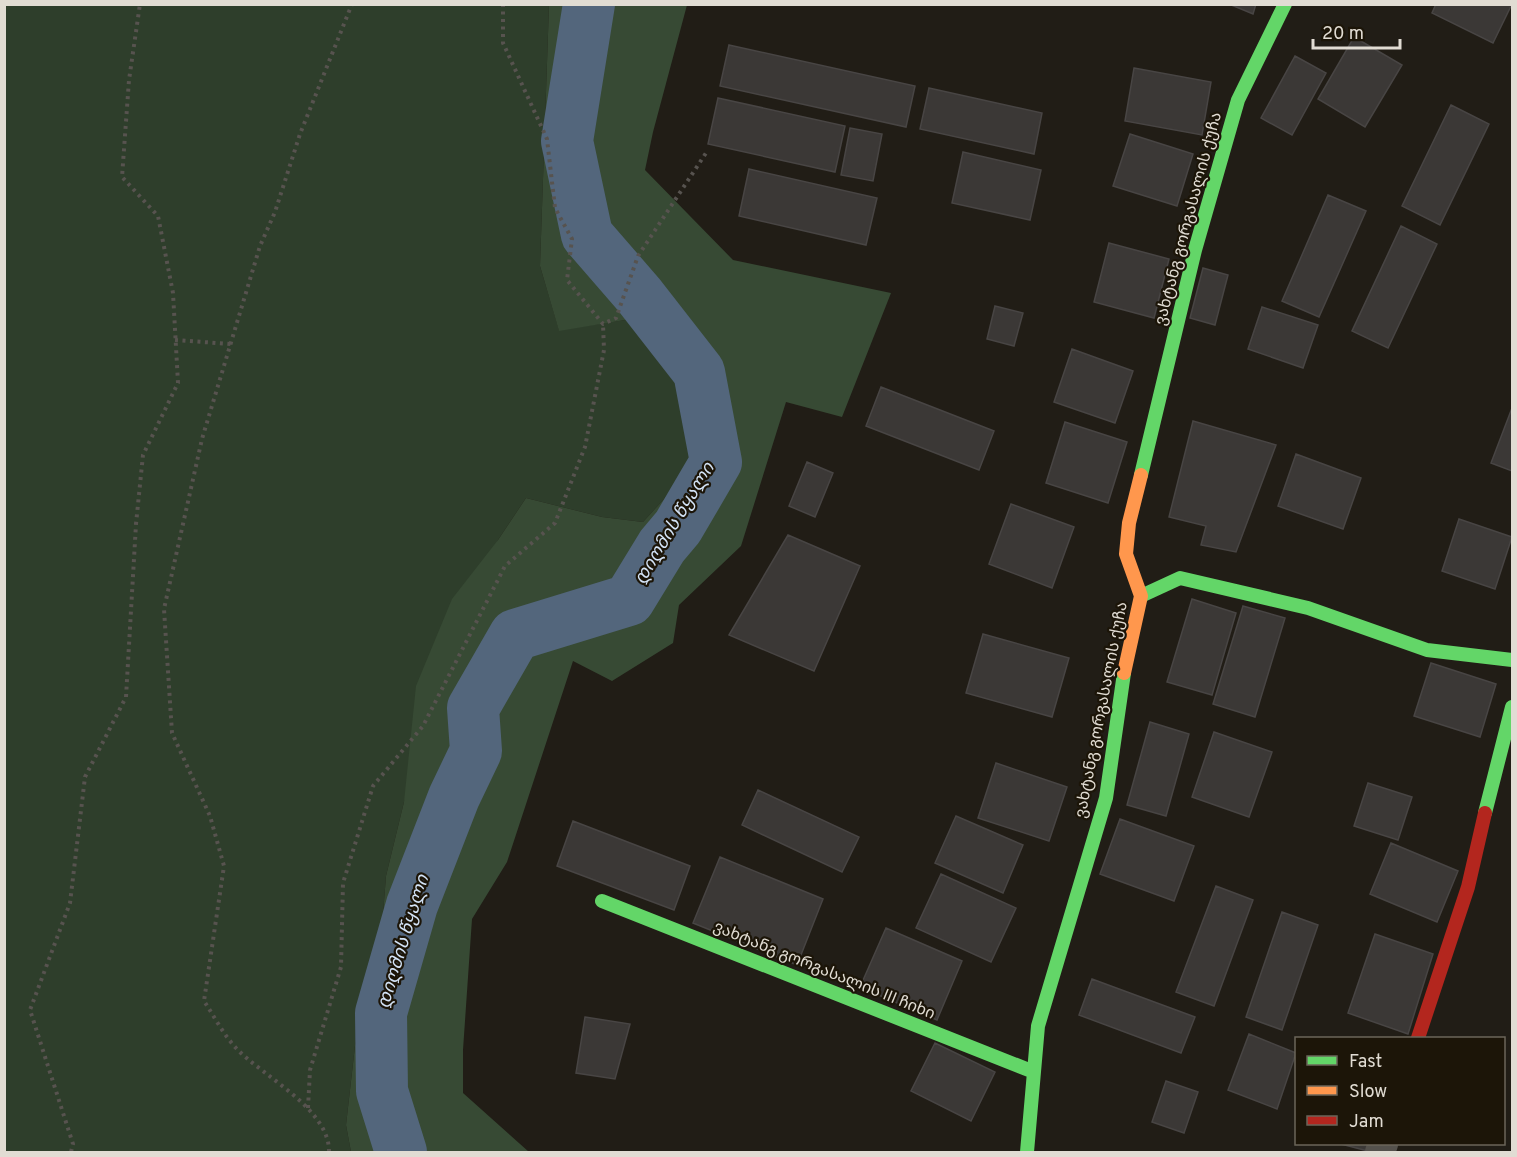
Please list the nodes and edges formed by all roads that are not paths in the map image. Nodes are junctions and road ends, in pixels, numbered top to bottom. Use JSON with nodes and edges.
{"nodes":[{"id":1,"x":1285,"y":4,"type":"edge"},
{"id":2,"x":1141,"y":596,"type":"junction"},
{"id":3,"x":1512,"y":660,"type":"edge"},
{"id":4,"x":1512,"y":707,"type":"edge"},
{"id":5,"x":602,"y":901,"type":"dead end"},
{"id":6,"x":1418,"y":1037,"type":"edge"},
{"id":7,"x":1034,"y":1071,"type":"junction"},
{"id":8,"x":1027,"y":1152,"type":"edge"}],
"edges":[{"from":1,"to":2,"type":"street","name":"ვახტანგ გორგასალის ქუჩა"},
{"from":2,"to":3,"type":"street"},
{"from":2,"to":7,"type":"street","name":"ვახტანგ გორგასალის ქუჩა"},
{"from":4,"to":6,"type":"street"},
{"from":5,"to":7,"type":"street","name":"ვახტანგ გორგასალის III ჩიხი"},
{"from":7,"to":8,"type":"street","name":"ვახტანგ გორგასალის ქუჩა"}]}
